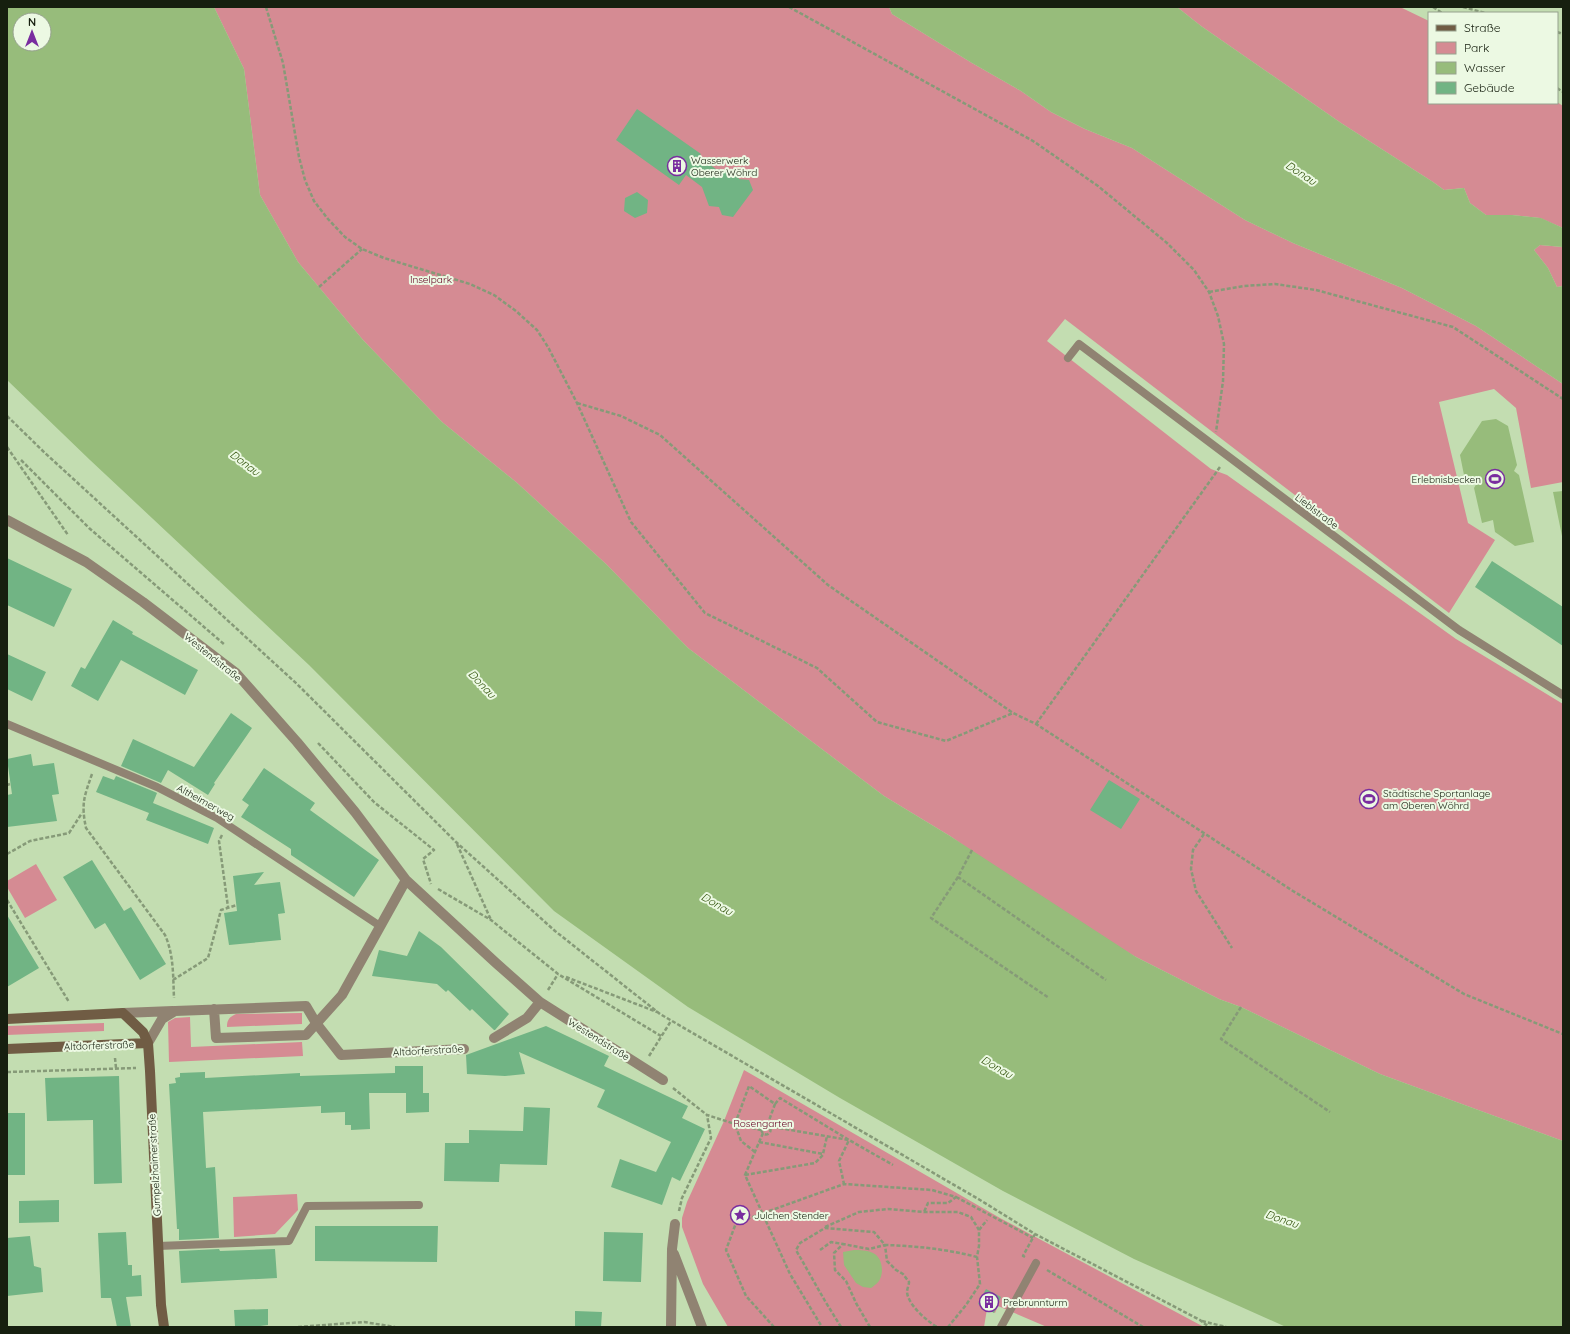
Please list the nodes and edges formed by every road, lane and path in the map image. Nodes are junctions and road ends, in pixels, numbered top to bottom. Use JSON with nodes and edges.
{"nodes":[{"id":1,"x":266,"y":7,"type":"edge"},
{"id":2,"x":789,"y":7,"type":"edge"},
{"id":3,"x":1463,"y":7,"type":"edge"},
{"id":4,"x":1481,"y":12,"type":"edge"},
{"id":5,"x":362,"y":249,"type":"junction"},
{"id":6,"x":319,"y":287,"type":"dead end"},
{"id":7,"x":1209,"y":292,"type":"junction"},
{"id":8,"x":1068,"y":358,"type":"dead end"},
{"id":9,"x":1563,"y":399,"type":"edge"},
{"id":10,"x":577,"y":403,"type":"junction"},
{"id":11,"x":7,"y":416,"type":"edge"},
{"id":12,"x":1214,"y":446,"type":"junction"},
{"id":13,"x":7,"y":447,"type":"edge"},
{"id":14,"x":1227,"y":456,"type":"junction"},
{"id":15,"x":7,"y":520,"type":"edge"},
{"id":16,"x":69,"y":537,"type":"dead end"},
{"id":17,"x":1563,"y":695,"type":"edge"},
{"id":18,"x":1013,"y":713,"type":"junction"},
{"id":19,"x":7,"y":724,"type":"edge"},
{"id":20,"x":1036,"y":724,"type":"junction"},
{"id":21,"x":96,"y":762,"type":"junction"},
{"id":22,"x":83,"y":813,"type":"junction"},
{"id":23,"x":227,"y":824,"type":"junction"},
{"id":24,"x":1204,"y":834,"type":"junction"},
{"id":25,"x":456,"y":842,"type":"junction"},
{"id":26,"x":972,"y":850,"type":"dead end"},
{"id":27,"x":7,"y":854,"type":"edge"},
{"id":28,"x":958,"y":877,"type":"junction"},
{"id":29,"x":406,"y":880,"type":"junction"},
{"id":30,"x":7,"y":900,"type":"edge"},
{"id":31,"x":237,"y":905,"type":"dead end"},
{"id":32,"x":228,"y":907,"type":"junction"},
{"id":33,"x":491,"y":920,"type":"junction"},
{"id":34,"x":380,"y":926,"type":"junction"},
{"id":35,"x":1232,"y":948,"type":"dead end"},
{"id":36,"x":558,"y":974,"type":"junction"},
{"id":37,"x":173,"y":980,"type":"junction"},
{"id":38,"x":1106,"y":980,"type":"dead end"},
{"id":39,"x":1049,"y":998,"type":"dead end"},
{"id":40,"x":540,"y":1002,"type":"junction"},
{"id":41,"x":1241,"y":1007,"type":"dead end"},
{"id":42,"x":214,"y":1009,"type":"junction"},
{"id":43,"x":175,"y":1011,"type":"junction"},
{"id":44,"x":123,"y":1013,"type":"junction"},
{"id":45,"x":660,"y":1014,"type":"junction"},
{"id":46,"x":77,"y":1015,"type":"junction"},
{"id":47,"x":7,"y":1019,"type":"edge"},
{"id":48,"x":671,"y":1021,"type":"junction"},
{"id":49,"x":316,"y":1023,"type":"junction"},
{"id":50,"x":1563,"y":1034,"type":"edge"},
{"id":51,"x":661,"y":1036,"type":"junction"},
{"id":52,"x":494,"y":1038,"type":"dead end"},
{"id":53,"x":148,"y":1043,"type":"junction"},
{"id":54,"x":7,"y":1049,"type":"edge"},
{"id":55,"x":464,"y":1049,"type":"dead end"},
{"id":56,"x":643,"y":1066,"type":"junction"},
{"id":57,"x":150,"y":1071,"type":"junction"},
{"id":58,"x":7,"y":1072,"type":"edge"},
{"id":59,"x":663,"y":1080,"type":"joint"},
{"id":60,"x":775,"y":1104,"type":"junction"},
{"id":61,"x":1330,"y":1112,"type":"dead end"},
{"id":62,"x":707,"y":1115,"type":"junction"},
{"id":63,"x":735,"y":1124,"type":"junction"},
{"id":64,"x":767,"y":1126,"type":"junction"},
{"id":65,"x":762,"y":1131,"type":"junction"},
{"id":66,"x":827,"y":1136,"type":"junction"},
{"id":67,"x":849,"y":1140,"type":"junction"},
{"id":68,"x":759,"y":1142,"type":"junction"},
{"id":69,"x":755,"y":1152,"type":"junction"},
{"id":70,"x":823,"y":1154,"type":"junction"},
{"id":71,"x":893,"y":1165,"type":"dead end"},
{"id":72,"x":745,"y":1175,"type":"junction"},
{"id":73,"x":844,"y":1184,"type":"junction"},
{"id":74,"x":956,"y":1198,"type":"junction"},
{"id":75,"x":419,"y":1205,"type":"dead end"},
{"id":76,"x":924,"y":1212,"type":"junction"},
{"id":77,"x":762,"y":1214,"type":"junction"},
{"id":78,"x":987,"y":1220,"type":"dead end"},
{"id":79,"x":675,"y":1224,"type":"joint"},
{"id":80,"x":825,"y":1228,"type":"junction"},
{"id":81,"x":979,"y":1230,"type":"junction"},
{"id":82,"x":1035,"y":1234,"type":"junction"},
{"id":83,"x":1033,"y":1238,"type":"junction"},
{"id":84,"x":843,"y":1244,"type":"junction"},
{"id":85,"x":885,"y":1245,"type":"junction"},
{"id":86,"x":158,"y":1246,"type":"junction"},
{"id":87,"x":672,"y":1249,"type":"junction"},
{"id":88,"x":820,"y":1250,"type":"dead end"},
{"id":89,"x":977,"y":1257,"type":"junction"},
{"id":90,"x":1036,"y":1263,"type":"junction"},
{"id":91,"x":1200,"y":1320,"type":"junction"},
{"id":92,"x":164,"y":1327,"type":"edge"},
{"id":93,"x":298,"y":1327,"type":"edge"},
{"id":94,"x":395,"y":1327,"type":"edge"},
{"id":95,"x":670,"y":1327,"type":"edge"},
{"id":96,"x":702,"y":1327,"type":"edge"},
{"id":97,"x":774,"y":1327,"type":"edge"},
{"id":98,"x":822,"y":1327,"type":"edge"},
{"id":99,"x":841,"y":1327,"type":"edge"},
{"id":100,"x":870,"y":1327,"type":"edge"},
{"id":101,"x":937,"y":1327,"type":"edge"},
{"id":102,"x":948,"y":1327,"type":"edge"},
{"id":103,"x":1001,"y":1327,"type":"edge"},
{"id":104,"x":1142,"y":1327,"type":"edge"},
{"id":105,"x":1209,"y":1327,"type":"edge"},
{"id":106,"x":1226,"y":1327,"type":"edge"}],
"edges":[{"from":1,"to":5,"type":"path"},
{"from":2,"to":7,"type":"path"},
{"from":3,"to":4,"type":"path"},
{"from":5,"to":6,"type":"path"},
{"from":5,"to":10,"type":"path"},
{"from":7,"to":9,"type":"path"},
{"from":7,"to":12,"type":"path"},
{"from":8,"to":12,"type":"lane","name":"Lieblstraße"},
{"from":10,"to":18,"type":"path"},
{"from":10,"to":18,"type":"path"},
{"from":11,"to":25,"type":"path"},
{"from":12,"to":14,"type":"lane","name":"Lieblstraße"},
{"from":13,"to":16,"type":"path"},
{"from":14,"to":17,"type":"lane","name":"Lieblstraße"},
{"from":14,"to":20,"type":"path"},
{"from":15,"to":29,"type":"street","name":"Westendstraße"},
{"from":18,"to":20,"type":"path"},
{"from":19,"to":21,"type":"lane","name":"Altheimerweg"},
{"from":20,"to":24,"type":"path"},
{"from":21,"to":22,"type":"path"},
{"from":21,"to":23,"type":"lane","name":"Altheimerweg"},
{"from":22,"to":27,"type":"path"},
{"from":22,"to":37,"type":"path"},
{"from":23,"to":32,"type":"path"},
{"from":23,"to":34,"type":"lane","name":"Altheimerweg"},
{"from":24,"to":35,"type":"path"},
{"from":24,"to":50,"type":"path"},
{"from":25,"to":33,"type":"path"},
{"from":25,"to":45,"type":"path"},
{"from":26,"to":28,"type":"path"},
{"from":28,"to":38,"type":"path"},
{"from":28,"to":39,"type":"path"},
{"from":29,"to":33,"type":"path"},
{"from":29,"to":34,"type":"street"},
{"from":29,"to":40,"type":"street","name":"Westendstraße"},
{"from":30,"to":46,"type":"path"},
{"from":31,"to":32,"type":"path"},
{"from":32,"to":37,"type":"path"},
{"from":33,"to":36,"type":"path"},
{"from":34,"to":49,"type":"street"},
{"from":36,"to":40,"type":"path"},
{"from":36,"to":45,"type":"path"},
{"from":36,"to":51,"type":"path"},
{"from":37,"to":43,"type":"path"},
{"from":40,"to":52,"type":"street"},
{"from":40,"to":56,"type":"street","name":"Westendstraße"},
{"from":41,"to":61,"type":"path"},
{"from":42,"to":43,"type":"street","name":"Altdorferstraße"},
{"from":42,"to":49,"type":"street","name":"Altdorferstraße"},
{"from":42,"to":49,"type":"street"},
{"from":43,"to":44,"type":"street","name":"Altdorferstraße"},
{"from":43,"to":53,"type":"street","name":"Altdorferstraße"},
{"from":44,"to":46,"type":"street","name":"Altdorferstraße"},
{"from":44,"to":53,"type":"street","name":"Gumpelzhaimerstraße"},
{"from":45,"to":48,"type":"path"},
{"from":46,"to":47,"type":"street","name":"Altdorferstraße"},
{"from":48,"to":51,"type":"path"},
{"from":48,"to":82,"type":"path"},
{"from":49,"to":55,"type":"street","name":"Altdorferstraße"},
{"from":51,"to":56,"type":"path"},
{"from":53,"to":54,"type":"street","name":"Altdorferstraße"},
{"from":53,"to":57,"type":"street","name":"Gumpelzhaimerstraße"},
{"from":56,"to":59,"type":"street","name":"Westendstraße"},
{"from":57,"to":58,"type":"path"},
{"from":57,"to":86,"type":"street","name":"Gumpelzhaimerstraße"},
{"from":59,"to":62,"type":"path"},
{"from":60,"to":63,"type":"path"},
{"from":60,"to":64,"type":"path"},
{"from":60,"to":67,"type":"path"},
{"from":62,"to":63,"type":"path"},
{"from":62,"to":79,"type":"path"},
{"from":63,"to":65,"type":"path"},
{"from":63,"to":69,"type":"path"},
{"from":64,"to":65,"type":"path"},
{"from":64,"to":65,"type":"path"},
{"from":64,"to":66,"type":"path"},
{"from":65,"to":68,"type":"path"},
{"from":66,"to":67,"type":"path"},
{"from":66,"to":70,"type":"path"},
{"from":67,"to":71,"type":"path"},
{"from":67,"to":73,"type":"path"},
{"from":68,"to":69,"type":"path"},
{"from":68,"to":70,"type":"path"},
{"from":69,"to":72,"type":"path"},
{"from":70,"to":72,"type":"path"},
{"from":72,"to":77,"type":"path"},
{"from":73,"to":74,"type":"path"},
{"from":73,"to":77,"type":"path"},
{"from":74,"to":76,"type":"path"},
{"from":74,"to":83,"type":"path"},
{"from":75,"to":86,"type":"lane"},
{"from":76,"to":80,"type":"path"},
{"from":76,"to":81,"type":"path"},
{"from":77,"to":97,"type":"path"},
{"from":77,"to":98,"type":"path"},
{"from":78,"to":81,"type":"path"},
{"from":79,"to":87,"type":"street"},
{"from":80,"to":85,"type":"path"},
{"from":80,"to":99,"type":"path"},
{"from":81,"to":89,"type":"path"},
{"from":82,"to":83,"type":"path"},
{"from":82,"to":91,"type":"path"},
{"from":83,"to":90,"type":"path"},
{"from":84,"to":85,"type":"path"},
{"from":84,"to":88,"type":"path"},
{"from":84,"to":100,"type":"path"},
{"from":85,"to":89,"type":"path"},
{"from":85,"to":101,"type":"path"},
{"from":86,"to":92,"type":"street","name":"Gumpelzhaimerstraße"},
{"from":87,"to":95,"type":"street"},
{"from":87,"to":96,"type":"street"},
{"from":89,"to":102,"type":"path"},
{"from":90,"to":103,"type":"lane"},
{"from":90,"to":104,"type":"path"},
{"from":91,"to":105,"type":"path"},
{"from":91,"to":106,"type":"path"},
{"from":93,"to":94,"type":"path"}]}
